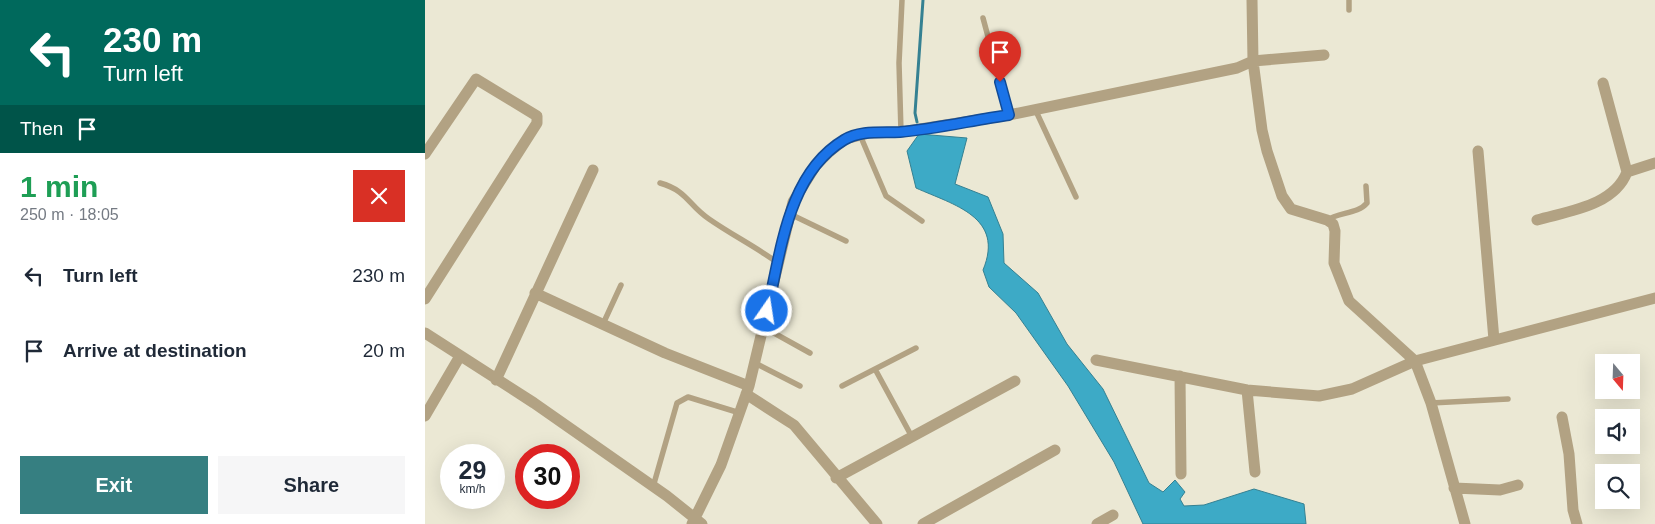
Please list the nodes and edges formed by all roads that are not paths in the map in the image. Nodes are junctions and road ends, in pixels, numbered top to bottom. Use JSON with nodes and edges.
{"nodes":[{"id":1,"x":903,"y":0,"type":"edge"},
{"id":2,"x":1253,"y":0,"type":"edge"},
{"id":3,"x":1349,"y":0,"type":"edge"},
{"id":4,"x":1349,"y":10,"type":"dead end"},
{"id":5,"x":983,"y":18,"type":"dead end"},
{"id":6,"x":1325,"y":55,"type":"dead end"},
{"id":7,"x":1253,"y":61,"type":"junction"},
{"id":8,"x":1603,"y":83,"type":"dead end"},
{"id":9,"x":1035,"y":109,"type":"junction"},
{"id":10,"x":1009,"y":115,"type":"junction"},
{"id":11,"x":901,"y":132,"type":"junction"},
{"id":12,"x":861,"y":135,"type":"junction"},
{"id":13,"x":1477,"y":151,"type":"dead end"},
{"id":14,"x":425,"y":154,"type":"edge"},
{"id":15,"x":1655,"y":163,"type":"edge"},
{"id":16,"x":593,"y":170,"type":"dead end"},
{"id":17,"x":1627,"y":172,"type":"junction"},
{"id":18,"x":660,"y":183,"type":"dead end"},
{"id":19,"x":1366,"y":186,"type":"dead end"},
{"id":20,"x":1076,"y":197,"type":"dead end"},
{"id":21,"x":790,"y":214,"type":"junction"},
{"id":22,"x":1327,"y":220,"type":"junction"},
{"id":23,"x":1537,"y":220,"type":"dead end"},
{"id":24,"x":922,"y":221,"type":"dead end"},
{"id":25,"x":846,"y":241,"type":"dead end"},
{"id":26,"x":778,"y":262,"type":"junction"},
{"id":27,"x":621,"y":285,"type":"dead end"},
{"id":28,"x":535,"y":293,"type":"junction"},
{"id":29,"x":1655,"y":298,"type":"edge"},
{"id":30,"x":425,"y":299,"type":"edge"},
{"id":31,"x":603,"y":324,"type":"junction"},
{"id":32,"x":763,"y":327,"type":"junction"},
{"id":33,"x":425,"y":333,"type":"edge"},
{"id":34,"x":1494,"y":340,"type":"junction"},
{"id":35,"x":915,"y":348,"type":"dead end"},
{"id":36,"x":810,"y":353,"type":"dead end"},
{"id":37,"x":460,"y":356,"type":"junction"},
{"id":38,"x":1096,"y":360,"type":"dead end"},
{"id":39,"x":1415,"y":361,"type":"junction"},
{"id":40,"x":755,"y":363,"type":"junction"},
{"id":41,"x":875,"y":369,"type":"junction"},
{"id":42,"x":1180,"y":376,"type":"junction"},
{"id":43,"x":496,"y":380,"type":"junction"},
{"id":44,"x":1015,"y":381,"type":"dead end"},
{"id":45,"x":800,"y":386,"type":"dead end"},
{"id":46,"x":842,"y":386,"type":"dead end"},
{"id":47,"x":748,"y":390,"type":"junction"},
{"id":48,"x":1247,"y":390,"type":"junction"},
{"id":49,"x":1508,"y":399,"type":"dead end"},
{"id":50,"x":1431,"y":403,"type":"junction"},
{"id":51,"x":740,"y":413,"type":"junction"},
{"id":52,"x":425,"y":416,"type":"edge"},
{"id":53,"x":1562,"y":417,"type":"dead end"},
{"id":54,"x":912,"y":437,"type":"junction"},
{"id":55,"x":1055,"y":450,"type":"dead end"},
{"id":56,"x":1255,"y":472,"type":"dead end"},
{"id":57,"x":1181,"y":474,"type":"dead end"},
{"id":58,"x":836,"y":478,"type":"junction"},
{"id":59,"x":1518,"y":486,"type":"dead end"},
{"id":60,"x":653,"y":487,"type":"junction"},
{"id":61,"x":1454,"y":488,"type":"junction"},
{"id":62,"x":1113,"y":515,"type":"dead end"},
{"id":63,"x":696,"y":522,"type":"edge"},
{"id":64,"x":877,"y":524,"type":"edge"},
{"id":65,"x":923,"y":524,"type":"edge"},
{"id":66,"x":1097,"y":524,"type":"edge"},
{"id":67,"x":1465,"y":524,"type":"edge"},
{"id":68,"x":1577,"y":524,"type":"edge"}],
"edges":[{"from":1,"to":11,"type":"lane"},
{"from":2,"to":7,"type":"street"},
{"from":3,"to":4,"type":"lane"},
{"from":5,"to":10,"type":"lane"},
{"from":6,"to":7,"type":"street"},
{"from":7,"to":9,"type":"street"},
{"from":7,"to":22,"type":"street"},
{"from":8,"to":17,"type":"street"},
{"from":9,"to":10,"type":"street"},
{"from":9,"to":20,"type":"lane"},
{"from":10,"to":11,"type":"street"},
{"from":11,"to":12,"type":"street"},
{"from":12,"to":21,"type":"street"},
{"from":12,"to":24,"type":"lane"},
{"from":13,"to":34,"type":"street"},
{"from":14,"to":30,"type":"street"},
{"from":15,"to":17,"type":"street"},
{"from":16,"to":28,"type":"street"},
{"from":17,"to":23,"type":"street"},
{"from":18,"to":26,"type":"lane"},
{"from":19,"to":22,"type":"lane"},
{"from":21,"to":25,"type":"lane"},
{"from":21,"to":26,"type":"street"},
{"from":22,"to":39,"type":"street"},
{"from":26,"to":32,"type":"street"},
{"from":27,"to":31,"type":"lane"},
{"from":28,"to":31,"type":"street"},
{"from":28,"to":43,"type":"street"},
{"from":29,"to":34,"type":"street"},
{"from":31,"to":47,"type":"street"},
{"from":32,"to":36,"type":"lane"},
{"from":32,"to":40,"type":"street"},
{"from":33,"to":37,"type":"street"},
{"from":34,"to":39,"type":"street"},
{"from":35,"to":41,"type":"lane"},
{"from":37,"to":43,"type":"street"},
{"from":37,"to":52,"type":"street"},
{"from":38,"to":42,"type":"street"},
{"from":39,"to":48,"type":"street"},
{"from":39,"to":50,"type":"street"},
{"from":40,"to":45,"type":"lane"},
{"from":40,"to":47,"type":"street"},
{"from":41,"to":46,"type":"lane"},
{"from":41,"to":54,"type":"lane"},
{"from":42,"to":48,"type":"street"},
{"from":42,"to":57,"type":"street"},
{"from":43,"to":60,"type":"street"},
{"from":44,"to":54,"type":"street"},
{"from":47,"to":51,"type":"street"},
{"from":47,"to":58,"type":"street"},
{"from":48,"to":56,"type":"street"},
{"from":49,"to":50,"type":"lane"},
{"from":50,"to":61,"type":"street"},
{"from":51,"to":60,"type":"lane"},
{"from":51,"to":63,"type":"street"},
{"from":53,"to":68,"type":"street"},
{"from":54,"to":58,"type":"street"},
{"from":55,"to":65,"type":"street"},
{"from":58,"to":64,"type":"street"},
{"from":59,"to":61,"type":"street"},
{"from":60,"to":63,"type":"street"},
{"from":61,"to":67,"type":"street"},
{"from":62,"to":66,"type":"street"}]}
